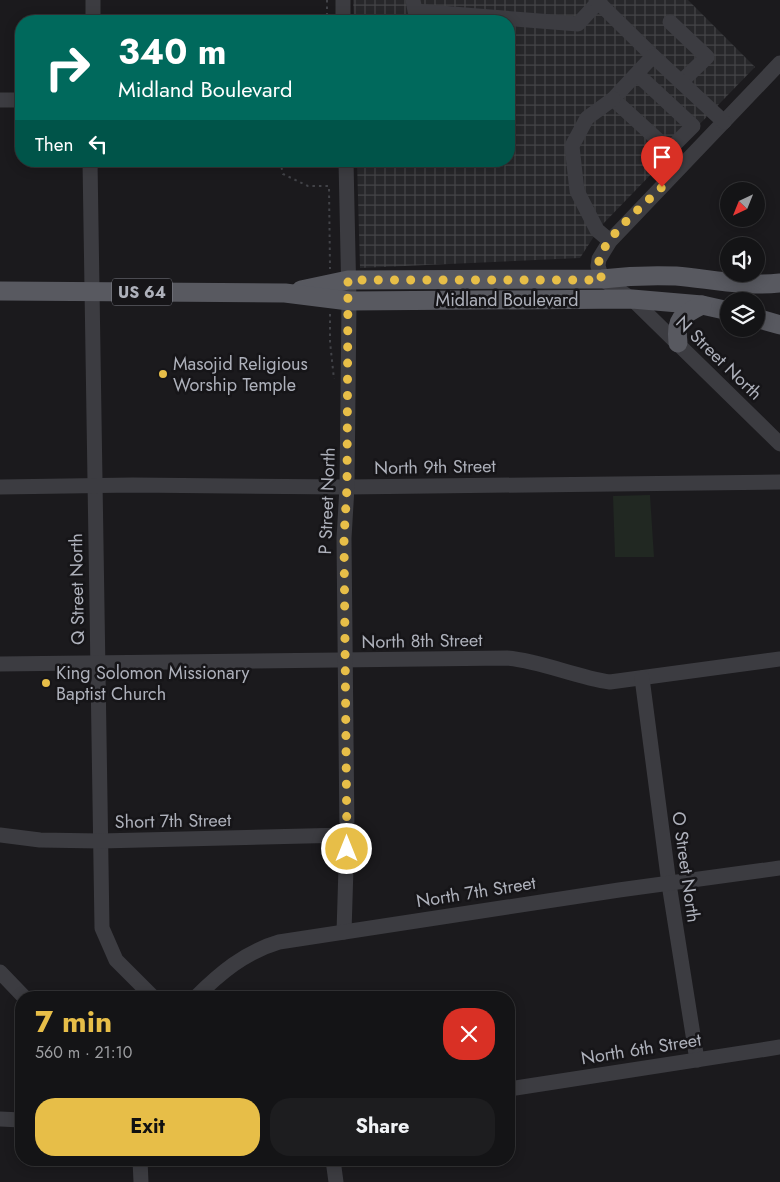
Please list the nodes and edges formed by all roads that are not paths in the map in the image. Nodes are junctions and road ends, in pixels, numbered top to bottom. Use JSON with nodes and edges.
{"nodes":[{"id":1,"x":93,"y":0,"type":"edge"},
{"id":2,"x":344,"y":0,"type":"edge"},
{"id":3,"x":413,"y":0,"type":"edge"},
{"id":4,"x":598,"y":1,"type":"edge"},
{"id":5,"x":93,"y":15,"type":"edge"},
{"id":6,"x":343,"y":15,"type":"edge"},
{"id":7,"x":465,"y":15,"type":"edge"},
{"id":8,"x":515,"y":19,"type":"edge"},
{"id":9,"x":670,"y":22,"type":"dead end"},
{"id":10,"x":653,"y":56,"type":"junction"},
{"id":11,"x":780,"y":63,"type":"edge"},
{"id":12,"x":636,"y":74,"type":"junction"},
{"id":13,"x":681,"y":82,"type":"junction"},
{"id":14,"x":613,"y":99,"type":"junction"},
{"id":15,"x":0,"y":100,"type":"edge"},
{"id":16,"x":15,"y":100,"type":"edge"},
{"id":17,"x":724,"y":122,"type":"junction"},
{"id":18,"x":686,"y":133,"type":"junction"},
{"id":19,"x":701,"y":146,"type":"junction"},
{"id":20,"x":90,"y":167,"type":"edge"},
{"id":21,"x":346,"y":167,"type":"edge"},
{"id":22,"x":610,"y":241,"type":"junction"},
{"id":23,"x":348,"y":280,"type":"junction"},
{"id":24,"x":602,"y":280,"type":"junction"},
{"id":25,"x":780,"y":283,"type":"edge"},
{"id":26,"x":0,"y":292,"type":"edge"},
{"id":27,"x":92,"y":292,"type":"junction"},
{"id":28,"x":285,"y":293,"type":"junction"},
{"id":29,"x":632,"y":299,"type":"junction"},
{"id":30,"x":349,"y":302,"type":"junction"},
{"id":31,"x":702,"y":305,"type":"junction"},
{"id":32,"x":720,"y":309,"type":"edge"},
{"id":33,"x":765,"y":321,"type":"edge"},
{"id":34,"x":780,"y":325,"type":"edge"},
{"id":35,"x":678,"y":343,"type":"junction"},
{"id":36,"x":780,"y":444,"type":"edge"},
{"id":37,"x":780,"y":482,"type":"edge"},
{"id":38,"x":94,"y":486,"type":"junction"},
{"id":39,"x":0,"y":487,"type":"edge"},
{"id":40,"x":347,"y":487,"type":"junction"},
{"id":41,"x":780,"y":659,"type":"edge"},
{"id":42,"x":346,"y":660,"type":"junction"},
{"id":43,"x":97,"y":663,"type":"junction"},
{"id":44,"x":0,"y":664,"type":"edge"},
{"id":45,"x":642,"y":678,"type":"junction"},
{"id":46,"x":0,"y":835,"type":"edge"},
{"id":47,"x":347,"y":835,"type":"junction"},
{"id":48,"x":100,"y":841,"type":"junction"},
{"id":49,"x":780,"y":868,"type":"edge"},
{"id":50,"x":668,"y":884,"type":"junction"},
{"id":51,"x":344,"y":932,"type":"junction"},
{"id":52,"x":0,"y":972,"type":"edge"},
{"id":53,"x":18,"y":991,"type":"edge"},
{"id":54,"x":147,"y":991,"type":"edge"},
{"id":55,"x":202,"y":991,"type":"edge"},
{"id":56,"x":780,"y":1047,"type":"edge"},
{"id":57,"x":697,"y":1060,"type":"junction"},
{"id":58,"x":515,"y":1088,"type":"edge"},
{"id":59,"x":0,"y":1119,"type":"edge"},
{"id":60,"x":15,"y":1120,"type":"edge"},
{"id":61,"x":140,"y":1166,"type":"edge"},
{"id":62,"x":334,"y":1166,"type":"edge"},
{"id":63,"x":141,"y":1182,"type":"edge"},
{"id":64,"x":336,"y":1182,"type":"edge"}],
"edges":[{"from":1,"to":5,"type":"street"},
{"from":2,"to":6,"type":"street"},
{"from":3,"to":7,"type":"street"},
{"from":4,"to":8,"type":"street"},
{"from":4,"to":10,"type":"street"},
{"from":9,"to":13,"type":"street"},
{"from":10,"to":12,"type":"street"},
{"from":10,"to":13,"type":"street"},
{"from":11,"to":17,"type":"street"},
{"from":12,"to":14,"type":"street"},
{"from":12,"to":18,"type":"street"},
{"from":13,"to":17,"type":"street"},
{"from":14,"to":18,"type":"street"},
{"from":14,"to":22,"type":"street"},
{"from":15,"to":16,"type":"street"},
{"from":17,"to":19,"type":"street"},
{"from":18,"to":19,"type":"street"},
{"from":19,"to":22,"type":"street"},
{"from":20,"to":27,"type":"street","name":"Q Street North"},
{"from":21,"to":23,"type":"street","name":"P Street North"},
{"from":22,"to":24,"type":"street"},
{"from":23,"to":24,"type":"main road","name":"Midland Boulevard","number":"US 64"},
{"from":23,"to":28,"type":"main road","name":"Midland Boulevard","number":"US 64"},
{"from":23,"to":30,"type":"street","name":"P Street North"},
{"from":24,"to":25,"type":"main road","number":"US 64"},
{"from":24,"to":29,"type":"street","name":"N Street North"},
{"from":26,"to":27,"type":"main road","name":"Midland Boulevard","number":"US 64"},
{"from":27,"to":28,"type":"main road","name":"Midland Boulevard","number":"US 64"},
{"from":27,"to":38,"type":"street","name":"Q Street North"},
{"from":28,"to":30,"type":"main road","name":"Midland Boulevard","number":"US 64"},
{"from":29,"to":30,"type":"main road","name":"Midland Boulevard","number":"US 64"},
{"from":29,"to":31,"type":"main road","name":"Midland Boulevard","number":"US 64"},
{"from":29,"to":35,"type":"street","name":"N Street North"},
{"from":30,"to":40,"type":"street","name":"P Street North"},
{"from":31,"to":32,"type":"main road","name":"Midland Boulevard","number":"US 64"},
{"from":31,"to":35,"type":"main road"},
{"from":33,"to":34,"type":"main road"},
{"from":35,"to":36,"type":"street","name":"N Street North"},
{"from":37,"to":40,"type":"street","name":"North 9th Street"},
{"from":38,"to":39,"type":"street","name":"North 9th Street"},
{"from":38,"to":40,"type":"street","name":"North 9th Street"},
{"from":38,"to":43,"type":"street","name":"Q Street North"},
{"from":40,"to":42,"type":"street","name":"P Street North"},
{"from":41,"to":45,"type":"street","name":"North 8th Street"},
{"from":42,"to":43,"type":"street","name":"North 8th Street"},
{"from":42,"to":45,"type":"street","name":"North 8th Street"},
{"from":42,"to":47,"type":"street","name":"P Street North"},
{"from":43,"to":44,"type":"street","name":"North 8th Street"},
{"from":43,"to":48,"type":"street","name":"Q Street North"},
{"from":45,"to":50,"type":"street","name":"O Street North"},
{"from":46,"to":48,"type":"street","name":"Short 7th Street"},
{"from":47,"to":48,"type":"street","name":"Short 7th Street"},
{"from":47,"to":51,"type":"street","name":"P Street North"},
{"from":48,"to":54,"type":"street","name":"Q Street North"},
{"from":49,"to":50,"type":"street","name":"North 7th Street"},
{"from":50,"to":51,"type":"street","name":"North 7th Street"},
{"from":50,"to":57,"type":"street","name":"O Street North"},
{"from":51,"to":55,"type":"street","name":"North 7th Street"},
{"from":52,"to":53,"type":"street"},
{"from":56,"to":57,"type":"street","name":"North 6th Street"},
{"from":57,"to":58,"type":"street","name":"North 6th Street"},
{"from":59,"to":60,"type":"street"},
{"from":61,"to":63,"type":"street"},
{"from":62,"to":64,"type":"street"}]}
